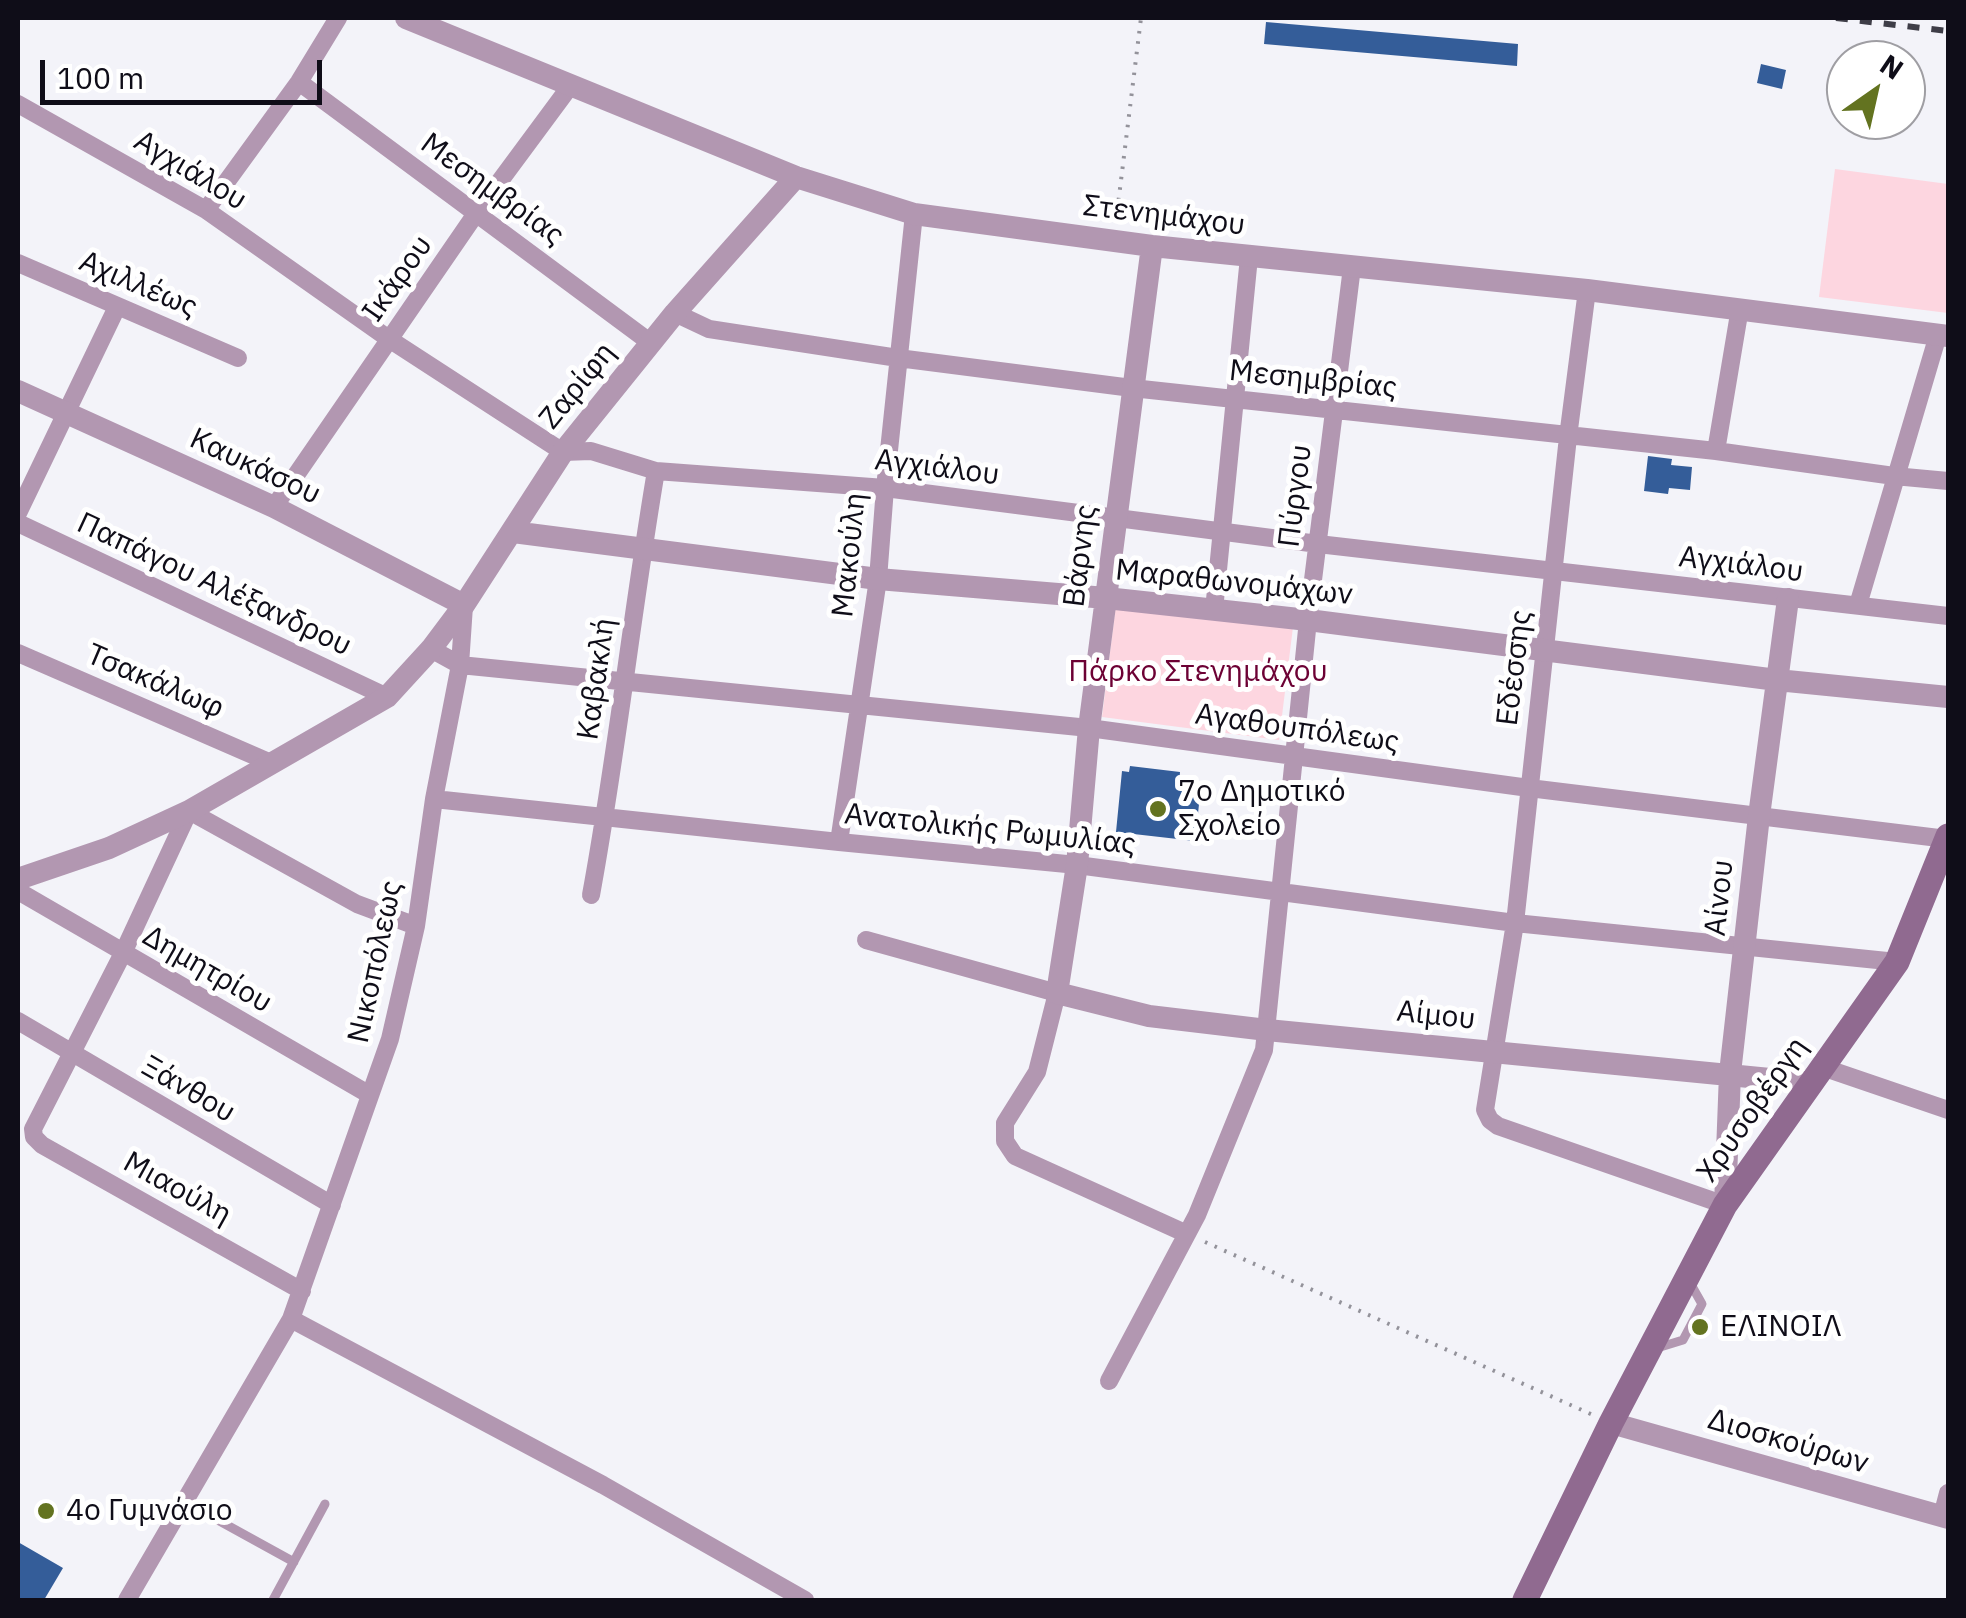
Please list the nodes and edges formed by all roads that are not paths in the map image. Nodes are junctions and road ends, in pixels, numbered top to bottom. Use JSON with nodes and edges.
{"nodes":[{"id":1,"x":338,"y":18,"type":"edge"},
{"id":2,"x":406,"y":18,"type":"edge"},
{"id":3,"x":299,"y":82,"type":"junction"},
{"id":4,"x":571,"y":85,"type":"junction"},
{"id":5,"x":18,"y":104,"type":"edge"},
{"id":6,"x":796,"y":178,"type":"junction"},
{"id":7,"x":206,"y":210,"type":"junction"},
{"id":8,"x":478,"y":212,"type":"junction"},
{"id":9,"x":914,"y":214,"type":"junction"},
{"id":10,"x":1152,"y":246,"type":"junction"},
{"id":11,"x":1250,"y":257,"type":"junction"},
{"id":12,"x":18,"y":263,"type":"edge"},
{"id":13,"x":1352,"y":267,"type":"junction"},
{"id":14,"x":1587,"y":290,"type":"junction"},
{"id":15,"x":117,"y":307,"type":"junction"},
{"id":16,"x":1740,"y":308,"type":"junction"},
{"id":17,"x":675,"y":313,"type":"junction"},
{"id":18,"x":1943,"y":335,"type":"edge"},
{"id":19,"x":389,"y":339,"type":"junction"},
{"id":20,"x":651,"y":343,"type":"junction"},
{"id":21,"x":238,"y":358,"type":"dead end"},
{"id":22,"x":898,"y":358,"type":"junction"},
{"id":23,"x":1132,"y":388,"type":"junction"},
{"id":24,"x":18,"y":392,"type":"edge"},
{"id":25,"x":1234,"y":399,"type":"junction"},
{"id":26,"x":1334,"y":410,"type":"junction"},
{"id":27,"x":66,"y":414,"type":"junction"},
{"id":28,"x":1568,"y":436,"type":"junction"},
{"id":29,"x":1716,"y":451,"type":"junction"},
{"id":30,"x":563,"y":452,"type":"junction"},
{"id":31,"x":656,"y":471,"type":"junction"},
{"id":32,"x":1894,"y":476,"type":"junction"},
{"id":33,"x":1948,"y":481,"type":"edge"},
{"id":34,"x":885,"y":488,"type":"junction"},
{"id":35,"x":274,"y":506,"type":"junction"},
{"id":36,"x":18,"y":513,"type":"edge"},
{"id":37,"x":1116,"y":519,"type":"junction"},
{"id":38,"x":18,"y":523,"type":"edge"},
{"id":39,"x":513,"y":532,"type":"junction"},
{"id":40,"x":1221,"y":532,"type":"junction"},
{"id":41,"x":1318,"y":544,"type":"junction"},
{"id":42,"x":642,"y":550,"type":"junction"},
{"id":43,"x":1554,"y":570,"type":"junction"},
{"id":44,"x":878,"y":579,"type":"junction"},
{"id":45,"x":1106,"y":598,"type":"junction"},
{"id":46,"x":1788,"y":599,"type":"junction"},
{"id":47,"x":464,"y":606,"type":"junction"},
{"id":48,"x":1858,"y":606,"type":"junction"},
{"id":49,"x":1214,"y":610,"type":"junction"},
{"id":50,"x":1948,"y":616,"type":"edge"},
{"id":51,"x":1308,"y":620,"type":"junction"},
{"id":52,"x":431,"y":649,"type":"junction"},
{"id":53,"x":1546,"y":652,"type":"junction"},
{"id":54,"x":18,"y":653,"type":"edge"},
{"id":55,"x":460,"y":665,"type":"junction"},
{"id":56,"x":1777,"y":680,"type":"junction"},
{"id":57,"x":624,"y":682,"type":"junction"},
{"id":58,"x":388,"y":696,"type":"junction"},
{"id":59,"x":1948,"y":697,"type":"edge"},
{"id":60,"x":858,"y":706,"type":"junction"},
{"id":61,"x":1090,"y":728,"type":"junction"},
{"id":62,"x":1294,"y":755,"type":"junction"},
{"id":63,"x":270,"y":762,"type":"junction"},
{"id":64,"x":1529,"y":788,"type":"junction"},
{"id":65,"x":434,"y":799,"type":"junction"},
{"id":66,"x":189,"y":810,"type":"junction"},
{"id":67,"x":606,"y":816,"type":"junction"},
{"id":68,"x":1759,"y":816,"type":"junction"},
{"id":69,"x":1948,"y":838,"type":"edge"},
{"id":70,"x":838,"y":842,"type":"junction"},
{"id":71,"x":1076,"y":864,"type":"junction"},
{"id":72,"x":18,"y":879,"type":"edge"},
{"id":73,"x":18,"y":891,"type":"edge"},
{"id":74,"x":1280,"y":893,"type":"junction"},
{"id":75,"x":590,"y":895,"type":"dead end"},
{"id":76,"x":1515,"y":923,"type":"junction"},
{"id":77,"x":416,"y":926,"type":"junction"},
{"id":78,"x":866,"y":940,"type":"dead end"},
{"id":79,"x":1745,"y":948,"type":"junction"},
{"id":80,"x":123,"y":953,"type":"junction"},
{"id":81,"x":1897,"y":962,"type":"junction"},
{"id":82,"x":1057,"y":992,"type":"junction"},
{"id":83,"x":18,"y":1020,"type":"edge"},
{"id":84,"x":1267,"y":1030,"type":"junction"},
{"id":85,"x":1496,"y":1052,"type":"junction"},
{"id":86,"x":70,"y":1054,"type":"junction"},
{"id":87,"x":1730,"y":1074,"type":"junction"},
{"id":88,"x":1816,"y":1075,"type":"junction"},
{"id":89,"x":370,"y":1095,"type":"junction"},
{"id":90,"x":1948,"y":1110,"type":"edge"},
{"id":91,"x":332,"y":1205,"type":"junction"},
{"id":92,"x":1726,"y":1205,"type":"junction"},
{"id":93,"x":1187,"y":1234,"type":"junction"},
{"id":94,"x":302,"y":1291,"type":"junction"},
{"id":95,"x":291,"y":1319,"type":"junction"},
{"id":96,"x":1109,"y":1381,"type":"dead end"},
{"id":97,"x":1611,"y":1424,"type":"junction"},
{"id":98,"x":1948,"y":1492,"type":"edge"},
{"id":99,"x":185,"y":1502,"type":"junction"},
{"id":100,"x":324,"y":1504,"type":"dead end"},
{"id":101,"x":1945,"y":1517,"type":"edge"},
{"id":102,"x":294,"y":1562,"type":"junction"},
{"id":103,"x":128,"y":1600,"type":"edge"},
{"id":104,"x":273,"y":1600,"type":"edge"},
{"id":105,"x":805,"y":1600,"type":"edge"},
{"id":106,"x":1524,"y":1600,"type":"edge"}],
"edges":[{"from":1,"to":3,"type":"street"},
{"from":2,"to":4,"type":"street","name":"Στενημάχου"},
{"from":3,"to":7,"type":"street"},
{"from":3,"to":8,"type":"street","name":"Μεσημβρίας"},
{"from":4,"to":6,"type":"street","name":"Στενημάχου"},
{"from":4,"to":8,"type":"street","name":"Ικάρου"},
{"from":5,"to":7,"type":"street","name":"Αγχιάλου"},
{"from":6,"to":9,"type":"street","name":"Στενημάχου"},
{"from":6,"to":17,"type":"street","name":"Ζαρίφη"},
{"from":7,"to":19,"type":"street","name":"Αγχιάλου"},
{"from":8,"to":19,"type":"street","name":"Ικάρου"},
{"from":8,"to":20,"type":"street","name":"Μεσημβρίας"},
{"from":9,"to":10,"type":"street","name":"Στενημάχου"},
{"from":9,"to":22,"type":"street","name":"Μακούλη"},
{"from":10,"to":11,"type":"street","name":"Στενημάχου"},
{"from":10,"to":23,"type":"street","name":"Βάρνης"},
{"from":11,"to":13,"type":"street","name":"Στενημάχου"},
{"from":11,"to":25,"type":"street"},
{"from":12,"to":15,"type":"street","name":"Αχιλλέως"},
{"from":13,"to":14,"type":"street","name":"Στενημάχου"},
{"from":13,"to":26,"type":"street","name":"Πύργου"},
{"from":14,"to":16,"type":"street","name":"Στενημάχου"},
{"from":14,"to":28,"type":"street","name":"Εδέσσης"},
{"from":15,"to":21,"type":"street","name":"Αχιλλέως"},
{"from":15,"to":27,"type":"street"},
{"from":16,"to":18,"type":"street","name":"Στενημάχου"},
{"from":16,"to":29,"type":"street"},
{"from":17,"to":20,"type":"street","name":"Ζαρίφη"},
{"from":17,"to":22,"type":"street","name":"Μεσημβρίας"},
{"from":18,"to":32,"type":"street"},
{"from":19,"to":30,"type":"street","name":"Αγχιάλου"},
{"from":19,"to":35,"type":"street","name":"Ικάρου"},
{"from":20,"to":30,"type":"street","name":"Ζαρίφη"},
{"from":22,"to":23,"type":"street","name":"Μεσημβρίας"},
{"from":22,"to":34,"type":"street","name":"Μακούλη"},
{"from":23,"to":25,"type":"street","name":"Μεσημβρίας"},
{"from":23,"to":37,"type":"street","name":"Βάρνης"},
{"from":24,"to":27,"type":"street","name":"Καυκάσου"},
{"from":25,"to":26,"type":"street","name":"Μεσημβρίας"},
{"from":25,"to":40,"type":"street"},
{"from":26,"to":28,"type":"street","name":"Μεσημβρίας"},
{"from":26,"to":41,"type":"street","name":"Πύργου"},
{"from":27,"to":35,"type":"street","name":"Καυκάσου"},
{"from":27,"to":36,"type":"street"},
{"from":28,"to":29,"type":"street","name":"Μεσημβρίας"},
{"from":28,"to":43,"type":"street","name":"Εδέσσης"},
{"from":29,"to":32,"type":"street","name":"Μεσημβρίας"},
{"from":30,"to":31,"type":"street","name":"Αγχιάλου"},
{"from":30,"to":39,"type":"street","name":"Ζαρίφη"},
{"from":31,"to":34,"type":"street","name":"Αγχιάλου"},
{"from":31,"to":42,"type":"street","name":"Καβακλή"},
{"from":32,"to":33,"type":"street","name":"Μεσημβρίας"},
{"from":32,"to":48,"type":"street"},
{"from":34,"to":37,"type":"street","name":"Αγχιάλου"},
{"from":34,"to":44,"type":"street","name":"Μακούλη"},
{"from":35,"to":47,"type":"street","name":"Καυκάσου"},
{"from":37,"to":40,"type":"street","name":"Αγχιάλου"},
{"from":37,"to":45,"type":"street","name":"Βάρνης"},
{"from":38,"to":58,"type":"street","name":"Παπάγου Αλέξανδρου"},
{"from":39,"to":42,"type":"street","name":"Μαραθωνομάχων"},
{"from":39,"to":47,"type":"street","name":"Ζαρίφη"},
{"from":40,"to":41,"type":"street","name":"Αγχιάλου"},
{"from":40,"to":49,"type":"street"},
{"from":41,"to":43,"type":"street","name":"Αγχιάλου"},
{"from":41,"to":51,"type":"street","name":"Πύργου"},
{"from":42,"to":44,"type":"street","name":"Μαραθωνομάχων"},
{"from":42,"to":57,"type":"street","name":"Καβακλή"},
{"from":43,"to":46,"type":"street","name":"Αγχιάλου"},
{"from":43,"to":53,"type":"street","name":"Εδέσσης"},
{"from":44,"to":45,"type":"street","name":"Μαραθωνομάχων"},
{"from":44,"to":60,"type":"street","name":"Μακούλη"},
{"from":45,"to":49,"type":"street","name":"Μαραθωνομάχων"},
{"from":45,"to":61,"type":"street","name":"Βάρνης"},
{"from":46,"to":48,"type":"street","name":"Αγχιάλου"},
{"from":46,"to":56,"type":"street","name":"Αίνου"},
{"from":47,"to":52,"type":"street","name":"Ζαρίφη"},
{"from":47,"to":55,"type":"street","name":"Νικοπόλεως"},
{"from":48,"to":50,"type":"street","name":"Αγχιάλου"},
{"from":49,"to":51,"type":"street","name":"Μαραθωνομάχων"},
{"from":51,"to":53,"type":"street","name":"Μαραθωνομάχων"},
{"from":51,"to":62,"type":"street","name":"Πύργου"},
{"from":52,"to":55,"type":"street"},
{"from":52,"to":58,"type":"street","name":"Ζαρίφη"},
{"from":53,"to":56,"type":"street","name":"Μαραθωνομάχων"},
{"from":53,"to":64,"type":"street","name":"Εδέσσης"},
{"from":54,"to":63,"type":"street","name":"Τσακάλωφ"},
{"from":55,"to":57,"type":"street","name":"Αγαθουπόλεως"},
{"from":55,"to":65,"type":"street","name":"Νικοπόλεως"},
{"from":56,"to":59,"type":"street","name":"Μαραθωνομάχων"},
{"from":56,"to":68,"type":"street","name":"Αίνου"},
{"from":57,"to":60,"type":"street","name":"Αγαθουπόλεως"},
{"from":57,"to":67,"type":"street","name":"Καβακλή"},
{"from":58,"to":63,"type":"street","name":"Ζαρίφη"},
{"from":60,"to":61,"type":"street","name":"Αγαθουπόλεως"},
{"from":60,"to":70,"type":"street","name":"Μακούλη"},
{"from":61,"to":62,"type":"street","name":"Αγαθουπόλεως"},
{"from":61,"to":71,"type":"street","name":"Βάρνης"},
{"from":62,"to":64,"type":"street","name":"Αγαθουπόλεως"},
{"from":62,"to":74,"type":"street","name":"Πύργου"},
{"from":63,"to":66,"type":"street","name":"Ζαρίφη"},
{"from":64,"to":68,"type":"street","name":"Αγαθουπόλεως"},
{"from":64,"to":76,"type":"street","name":"Εδέσσης"},
{"from":65,"to":67,"type":"street","name":"Ανατολικής Ρωμυλίας"},
{"from":65,"to":77,"type":"street","name":"Νικοπόλεως"},
{"from":66,"to":72,"type":"street","name":"Ζαρίφη"},
{"from":66,"to":77,"type":"street"},
{"from":66,"to":80,"type":"street"},
{"from":67,"to":70,"type":"street","name":"Ανατολικής Ρωμυλίας"},
{"from":67,"to":75,"type":"street","name":"Καβακλή"},
{"from":68,"to":69,"type":"street","name":"Αγαθουπόλεως"},
{"from":68,"to":79,"type":"street","name":"Αίνου"},
{"from":69,"to":81,"type":"main road","name":"Χρυσοβέργη"},
{"from":70,"to":71,"type":"street","name":"Ανατολικής Ρωμυλίας"},
{"from":71,"to":74,"type":"street","name":"Ανατολικής Ρωμυλίας"},
{"from":71,"to":82,"type":"street","name":"Βάρνης"},
{"from":73,"to":80,"type":"street","name":"Δημητρίου"},
{"from":74,"to":76,"type":"street","name":"Ανατολικής Ρωμυλίας"},
{"from":74,"to":84,"type":"street","name":"Πύργου"},
{"from":76,"to":79,"type":"street","name":"Ανατολικής Ρωμυλίας"},
{"from":76,"to":85,"type":"street","name":"Εδέσσης"},
{"from":77,"to":89,"type":"street","name":"Νικοπόλεως"},
{"from":78,"to":82,"type":"street"},
{"from":79,"to":81,"type":"street","name":"Ανατολικής Ρωμυλίας"},
{"from":79,"to":87,"type":"street","name":"Αίνου"},
{"from":80,"to":86,"type":"street"},
{"from":80,"to":89,"type":"street","name":"Δημητρίου"},
{"from":81,"to":88,"type":"main road","name":"Χρυσοβέργη"},
{"from":82,"to":84,"type":"street","name":"Αίμου"},
{"from":82,"to":93,"type":"street"},
{"from":83,"to":86,"type":"street","name":"Ξάνθου"},
{"from":84,"to":85,"type":"street","name":"Αίμου"},
{"from":84,"to":93,"type":"street","name":"Πύργου"},
{"from":85,"to":87,"type":"street","name":"Αίμου"},
{"from":85,"to":92,"type":"street","name":"Εδέσσης"},
{"from":86,"to":91,"type":"street","name":"Ξάνθου"},
{"from":86,"to":94,"type":"street","name":"Μιαούλη"},
{"from":87,"to":88,"type":"street","name":"Αίμου"},
{"from":87,"to":92,"type":"street","name":"Αίνου"},
{"from":88,"to":90,"type":"street"},
{"from":88,"to":92,"type":"main road","name":"Χρυσοβέργη"},
{"from":89,"to":91,"type":"street","name":"Νικοπόλεως"},
{"from":91,"to":94,"type":"street","name":"Νικοπόλεως"},
{"from":92,"to":97,"type":"main road","name":"Χρυσοβέργη"},
{"from":93,"to":96,"type":"street","name":"Πύργου"},
{"from":94,"to":95,"type":"street","name":"Νικοπόλεως"},
{"from":95,"to":99,"type":"street","name":"Νικοπόλεως"},
{"from":95,"to":105,"type":"street"},
{"from":97,"to":101,"type":"street","name":"Διοσκούρων"},
{"from":97,"to":106,"type":"main road","name":"Χρυσοβέργη"},
{"from":98,"to":101,"type":"street"},
{"from":99,"to":102,"type":"lane"},
{"from":99,"to":103,"type":"street","name":"Νικοπόλεως"},
{"from":100,"to":102,"type":"lane"},
{"from":102,"to":104,"type":"lane"}]}
